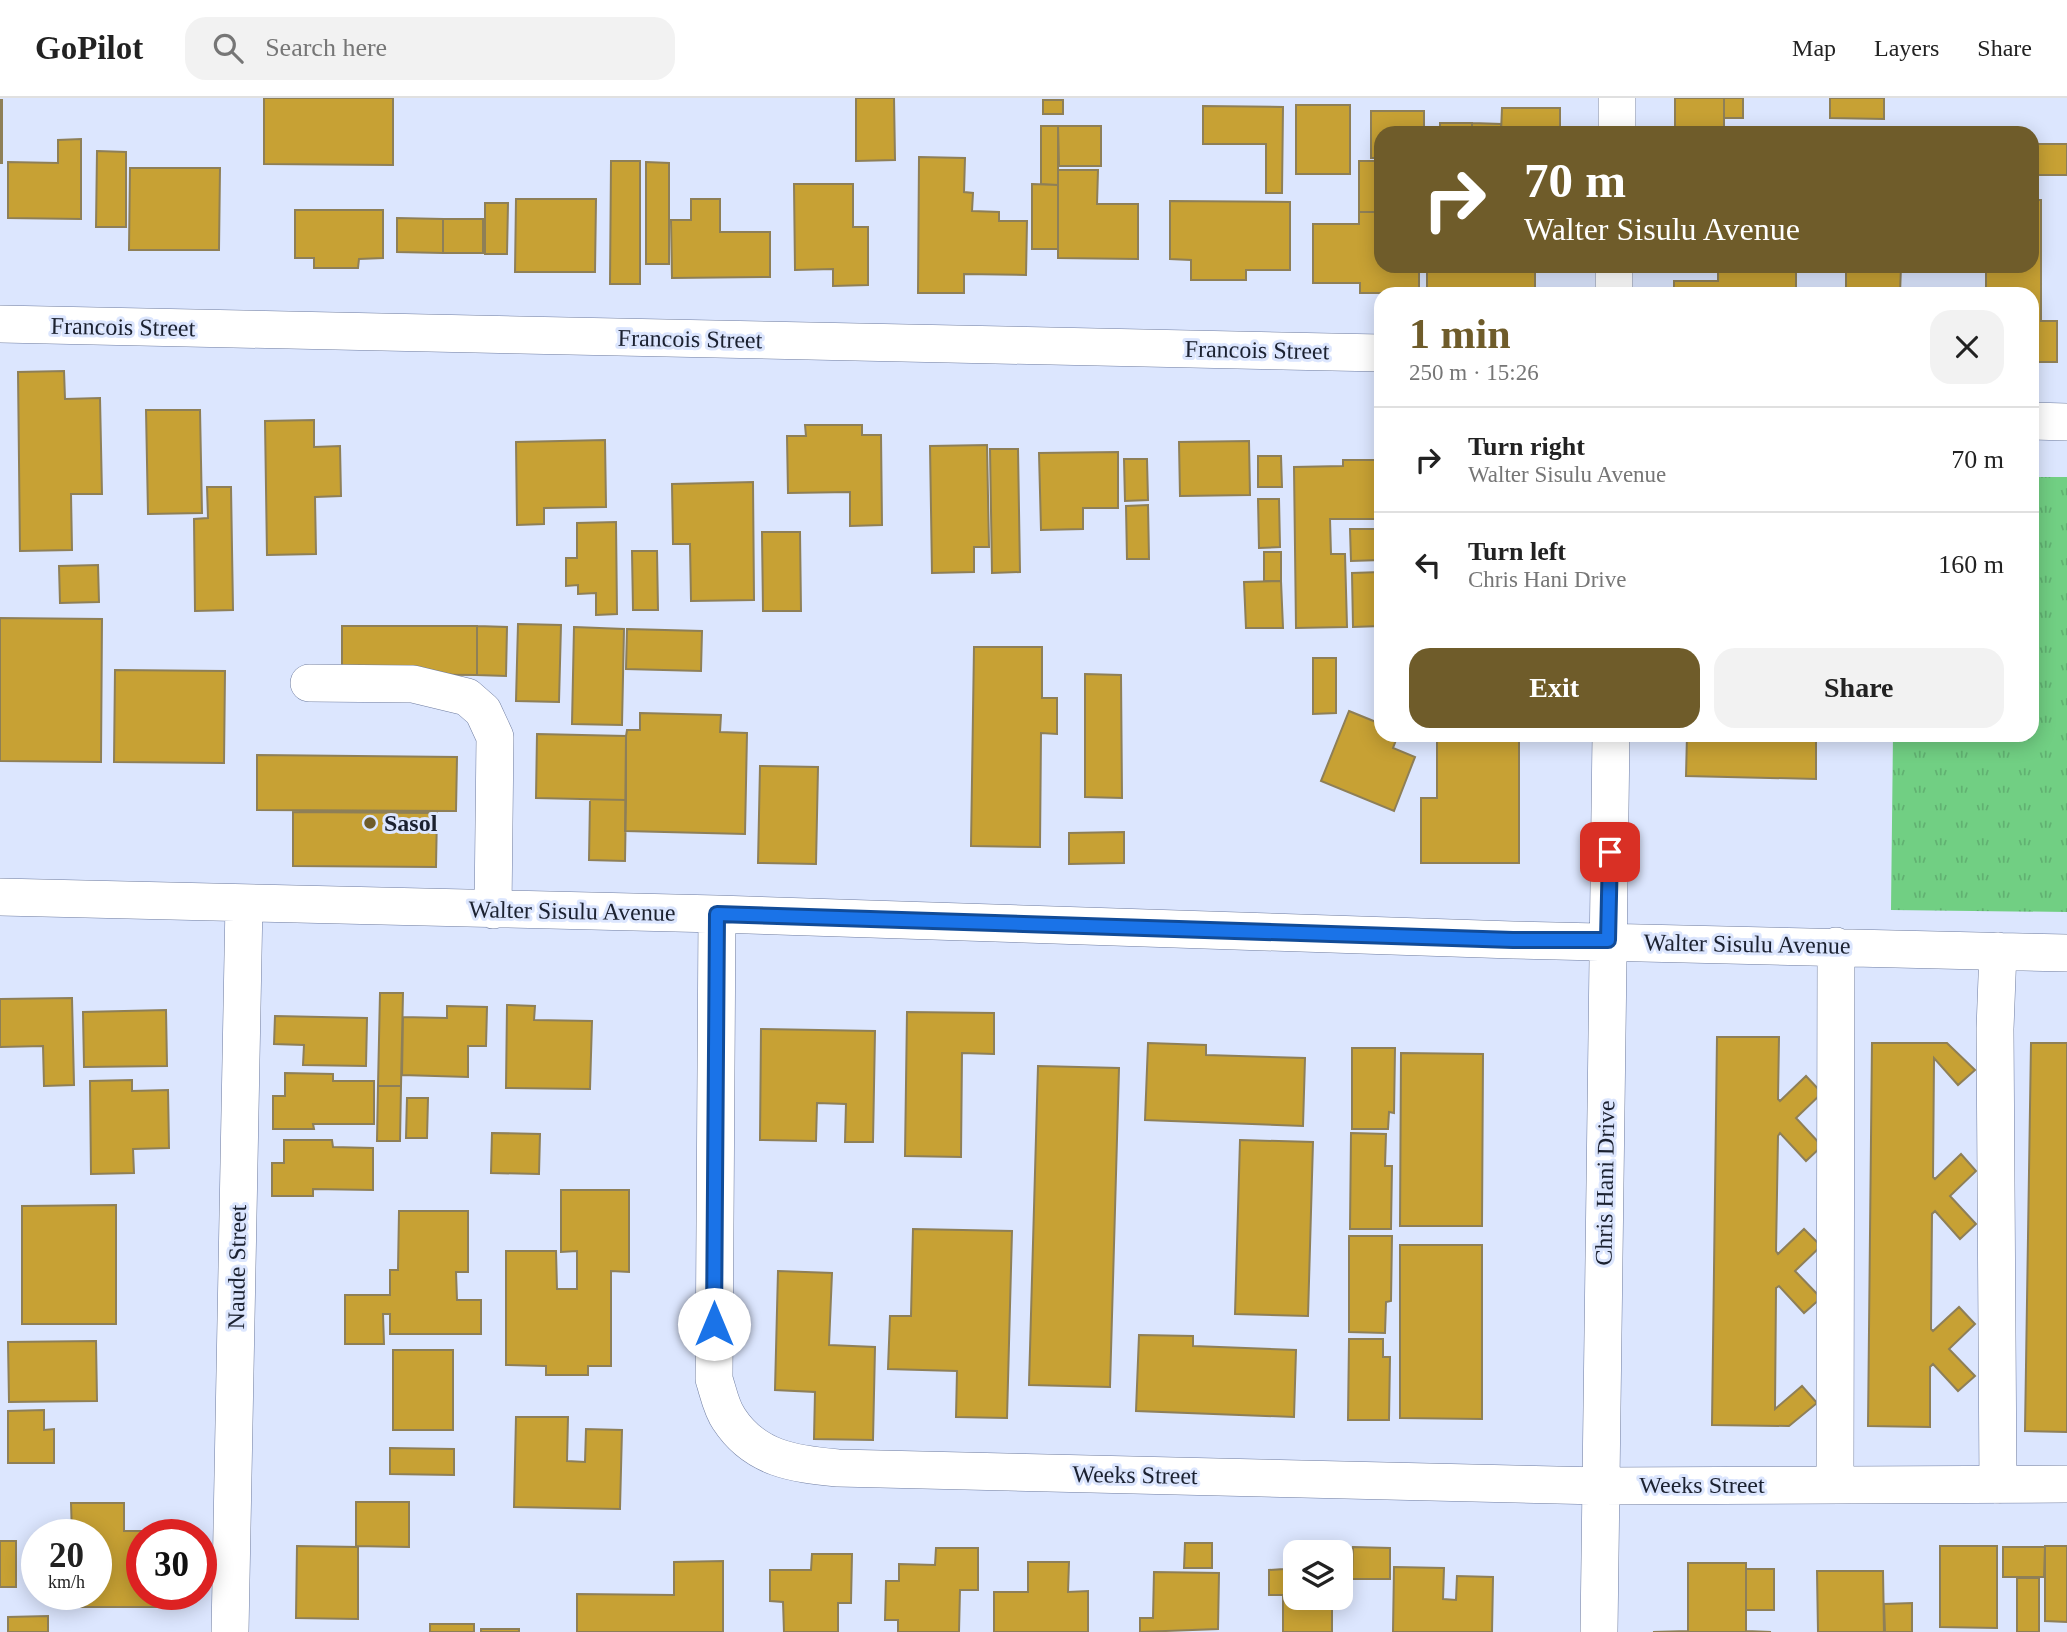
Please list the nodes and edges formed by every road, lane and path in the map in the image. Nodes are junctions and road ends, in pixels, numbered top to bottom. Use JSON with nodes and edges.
{"nodes":[{"id":1,"x":1617,"y":98,"type":"edge"},
{"id":2,"x":1617,"y":126,"type":"edge"},
{"id":3,"x":0,"y":324,"type":"edge"},
{"id":4,"x":1374,"y":353,"type":"edge"},
{"id":5,"x":2039,"y":421,"type":"edge"},
{"id":6,"x":2067,"y":422,"type":"edge"},
{"id":7,"x":309,"y":682,"type":"dead end"},
{"id":8,"x":1611,"y":742,"type":"edge"},
{"id":9,"x":0,"y":897,"type":"edge"},
{"id":10,"x":244,"y":903,"type":"junction"},
{"id":11,"x":493,"y":910,"type":"junction"},
{"id":12,"x":717,"y":914,"type":"junction"},
{"id":13,"x":1608,"y":940,"type":"junction"},
{"id":14,"x":1836,"y":946,"type":"junction"},
{"id":15,"x":1998,"y":951,"type":"junction"},
{"id":16,"x":2067,"y":953,"type":"edge"},
{"id":17,"x":2067,"y":1484,"type":"edge"},
{"id":18,"x":1835,"y":1485,"type":"junction"},
{"id":19,"x":1998,"y":1485,"type":"junction"},
{"id":20,"x":1601,"y":1486,"type":"junction"},
{"id":21,"x":230,"y":1632,"type":"edge"},
{"id":22,"x":1599,"y":1632,"type":"edge"}],
"edges":[{"from":1,"to":2,"type":"street"},
{"from":3,"to":4,"type":"street","name":"Francois Street"},
{"from":5,"to":6,"type":"street"},
{"from":7,"to":11,"type":"street"},
{"from":8,"to":13,"type":"street","name":"Chris Hani Drive"},
{"from":9,"to":10,"type":"street","name":"Walter Sisulu Avenue"},
{"from":10,"to":11,"type":"street","name":"Walter Sisulu Avenue"},
{"from":10,"to":21,"type":"street","name":"Naude Street"},
{"from":11,"to":12,"type":"street","name":"Walter Sisulu Avenue"},
{"from":12,"to":13,"type":"street","name":"Walter Sisulu Avenue"},
{"from":12,"to":20,"type":"street","name":"Weeks Street"},
{"from":13,"to":14,"type":"street","name":"Walter Sisulu Avenue"},
{"from":13,"to":20,"type":"street","name":"Chris Hani Drive"},
{"from":14,"to":15,"type":"street","name":"Walter Sisulu Avenue"},
{"from":14,"to":18,"type":"street"},
{"from":15,"to":16,"type":"street","name":"Walter Sisulu Avenue"},
{"from":15,"to":19,"type":"street"},
{"from":17,"to":19,"type":"street","name":"Weeks Street"},
{"from":18,"to":19,"type":"street","name":"Weeks Street"},
{"from":18,"to":20,"type":"street","name":"Weeks Street"},
{"from":20,"to":22,"type":"street","name":"Chris Hani Drive"}]}
